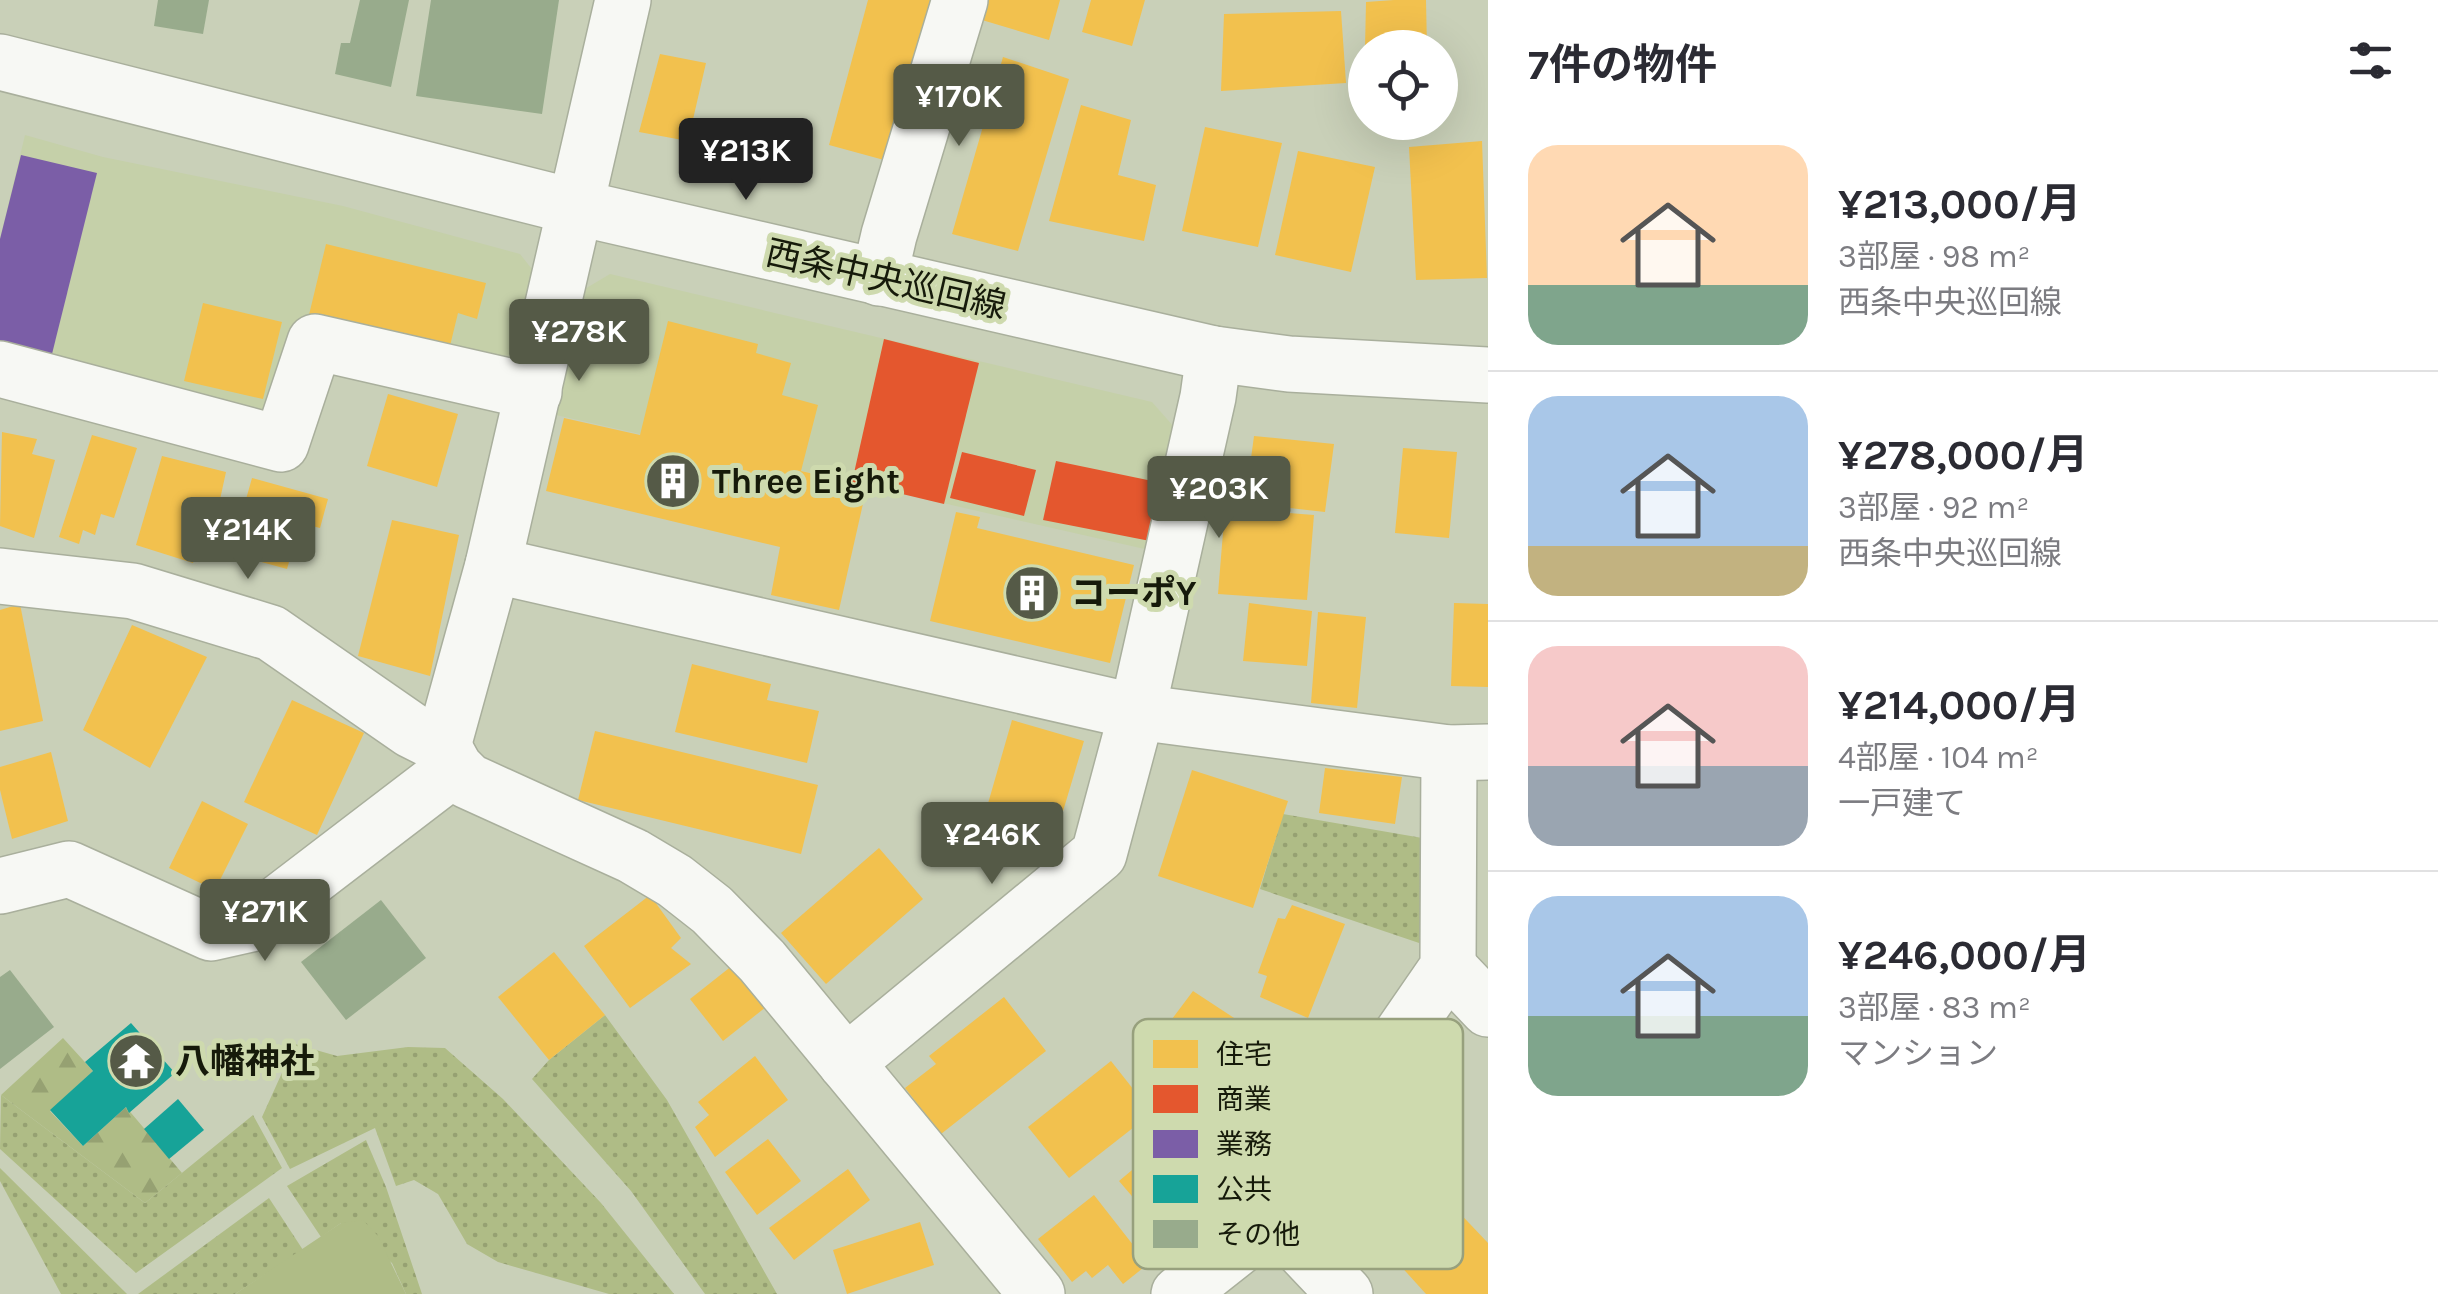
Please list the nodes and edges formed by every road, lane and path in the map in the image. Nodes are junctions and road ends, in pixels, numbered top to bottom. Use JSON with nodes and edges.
{"nodes":[{"id":1,"x":624,"y":0,"type":"edge"},
{"id":2,"x":960,"y":0,"type":"edge"},
{"id":3,"x":0,"y":62,"type":"edge"},
{"id":4,"x":575,"y":206,"type":"junction"},
{"id":5,"x":879,"y":278,"type":"junction"},
{"id":6,"x":1214,"y":354,"type":"junction"},
{"id":7,"x":0,"y":369,"type":"edge"},
{"id":8,"x":1488,"y":376,"type":"edge"},
{"id":9,"x":534,"y":392,"type":"junction"},
{"id":10,"x":493,"y":566,"type":"junction"},
{"id":11,"x":0,"y":576,"type":"edge"},
{"id":12,"x":1137,"y":712,"type":"junction"},
{"id":13,"x":1469,"y":752,"type":"edge"},
{"id":14,"x":450,"y":756,"type":"junction"},
{"id":15,"x":0,"y":886,"type":"edge"},
{"id":16,"x":1448,"y":967,"type":"junction"},
{"id":17,"x":1488,"y":1009,"type":"edge"},
{"id":18,"x":1412,"y":1019,"type":"edge"},
{"id":19,"x":846,"y":1063,"type":"junction"},
{"id":20,"x":1210,"y":1269,"type":"edge"},
{"id":21,"x":1322,"y":1269,"type":"edge"},
{"id":22,"x":1037,"y":1294,"type":"edge"},
{"id":23,"x":1179,"y":1294,"type":"edge"},
{"id":24,"x":1345,"y":1294,"type":"edge"}],
"edges":[{"from":1,"to":4,"type":"street"},
{"from":2,"to":5,"type":"street"},
{"from":3,"to":4,"type":"street","name":"西条中央巡回線"},
{"from":4,"to":5,"type":"street","name":"西条中央巡回線"},
{"from":4,"to":9,"type":"street"},
{"from":5,"to":6,"type":"street","name":"西条中央巡回線"},
{"from":6,"to":8,"type":"street","name":"西条中央巡回線"},
{"from":6,"to":12,"type":"street"},
{"from":7,"to":9,"type":"street"},
{"from":9,"to":10,"type":"street"},
{"from":10,"to":12,"type":"street"},
{"from":10,"to":14,"type":"street"},
{"from":11,"to":14,"type":"street"},
{"from":12,"to":13,"type":"street"},
{"from":12,"to":19,"type":"street"},
{"from":13,"to":16,"type":"street"},
{"from":14,"to":15,"type":"street"},
{"from":14,"to":19,"type":"street"},
{"from":16,"to":17,"type":"street"},
{"from":16,"to":18,"type":"street"},
{"from":19,"to":22,"type":"street"},
{"from":20,"to":23,"type":"street"},
{"from":21,"to":24,"type":"street"}]}
